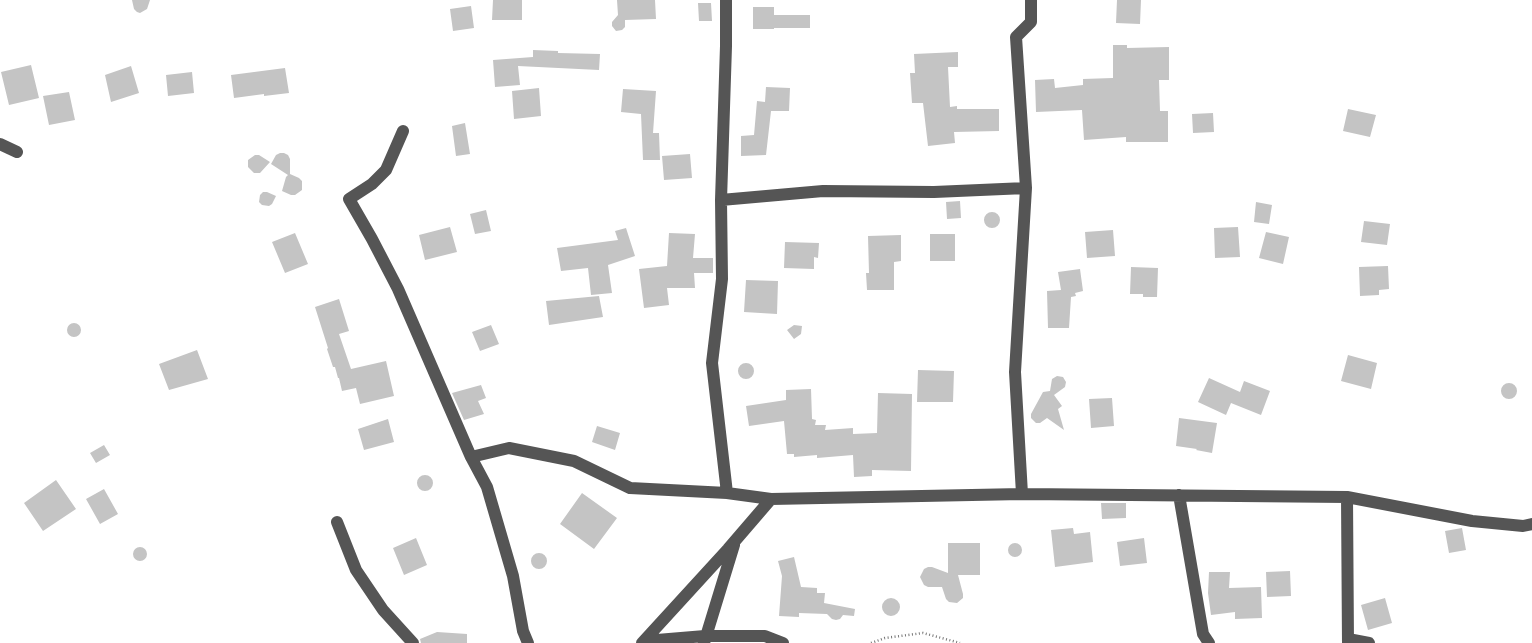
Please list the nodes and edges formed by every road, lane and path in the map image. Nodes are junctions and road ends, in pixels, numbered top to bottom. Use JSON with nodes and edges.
{"nodes":[{"id":1,"x":726,"y":0,"type":"edge"},
{"id":2,"x":1032,"y":0,"type":"edge"},
{"id":3,"x":403,"y":131,"type":"dead end"},
{"id":4,"x":0,"y":144,"type":"edge"},
{"id":5,"x":17,"y":152,"type":"dead end"},
{"id":6,"x":1026,"y":188,"type":"junction"},
{"id":7,"x":721,"y":200,"type":"junction"},
{"id":8,"x":471,"y":457,"type":"junction"},
{"id":9,"x":727,"y":493,"type":"junction"},
{"id":10,"x":1022,"y":494,"type":"junction"},
{"id":11,"x":1179,"y":495,"type":"junction"},
{"id":12,"x":1347,"y":497,"type":"junction"},
{"id":13,"x":770,"y":499,"type":"junction"},
{"id":14,"x":338,"y":522,"type":"dead end"},
{"id":15,"x":1532,"y":524,"type":"edge"},
{"id":16,"x":736,"y":540,"type":"junction"},
{"id":17,"x":705,"y":639,"type":"edge"},
{"id":18,"x":1348,"y":641,"type":"edge"},
{"id":19,"x":643,"y":642,"type":"edge"},
{"id":20,"x":413,"y":643,"type":"edge"},
{"id":21,"x":528,"y":643,"type":"edge"},
{"id":22,"x":783,"y":643,"type":"edge"},
{"id":23,"x":871,"y":643,"type":"edge"},
{"id":24,"x":960,"y":643,"type":"edge"},
{"id":25,"x":1210,"y":643,"type":"edge"},
{"id":26,"x":1369,"y":643,"type":"edge"}],
"edges":[{"from":1,"to":7,"type":"street"},
{"from":2,"to":6,"type":"street"},
{"from":3,"to":8,"type":"street"},
{"from":4,"to":5,"type":"street"},
{"from":6,"to":7,"type":"street"},
{"from":6,"to":10,"type":"street"},
{"from":7,"to":9,"type":"street"},
{"from":8,"to":9,"type":"street"},
{"from":8,"to":21,"type":"street"},
{"from":9,"to":13,"type":"street"},
{"from":10,"to":11,"type":"street"},
{"from":10,"to":13,"type":"street"},
{"from":11,"to":12,"type":"street"},
{"from":11,"to":25,"type":"street"},
{"from":12,"to":15,"type":"street"},
{"from":12,"to":18,"type":"street"},
{"from":13,"to":16,"type":"street"},
{"from":14,"to":20,"type":"street"},
{"from":16,"to":17,"type":"street"},
{"from":16,"to":19,"type":"street"},
{"from":17,"to":19,"type":"street"},
{"from":17,"to":22,"type":"street"},
{"from":18,"to":26,"type":"street"},
{"from":23,"to":24,"type":"path"}]}
